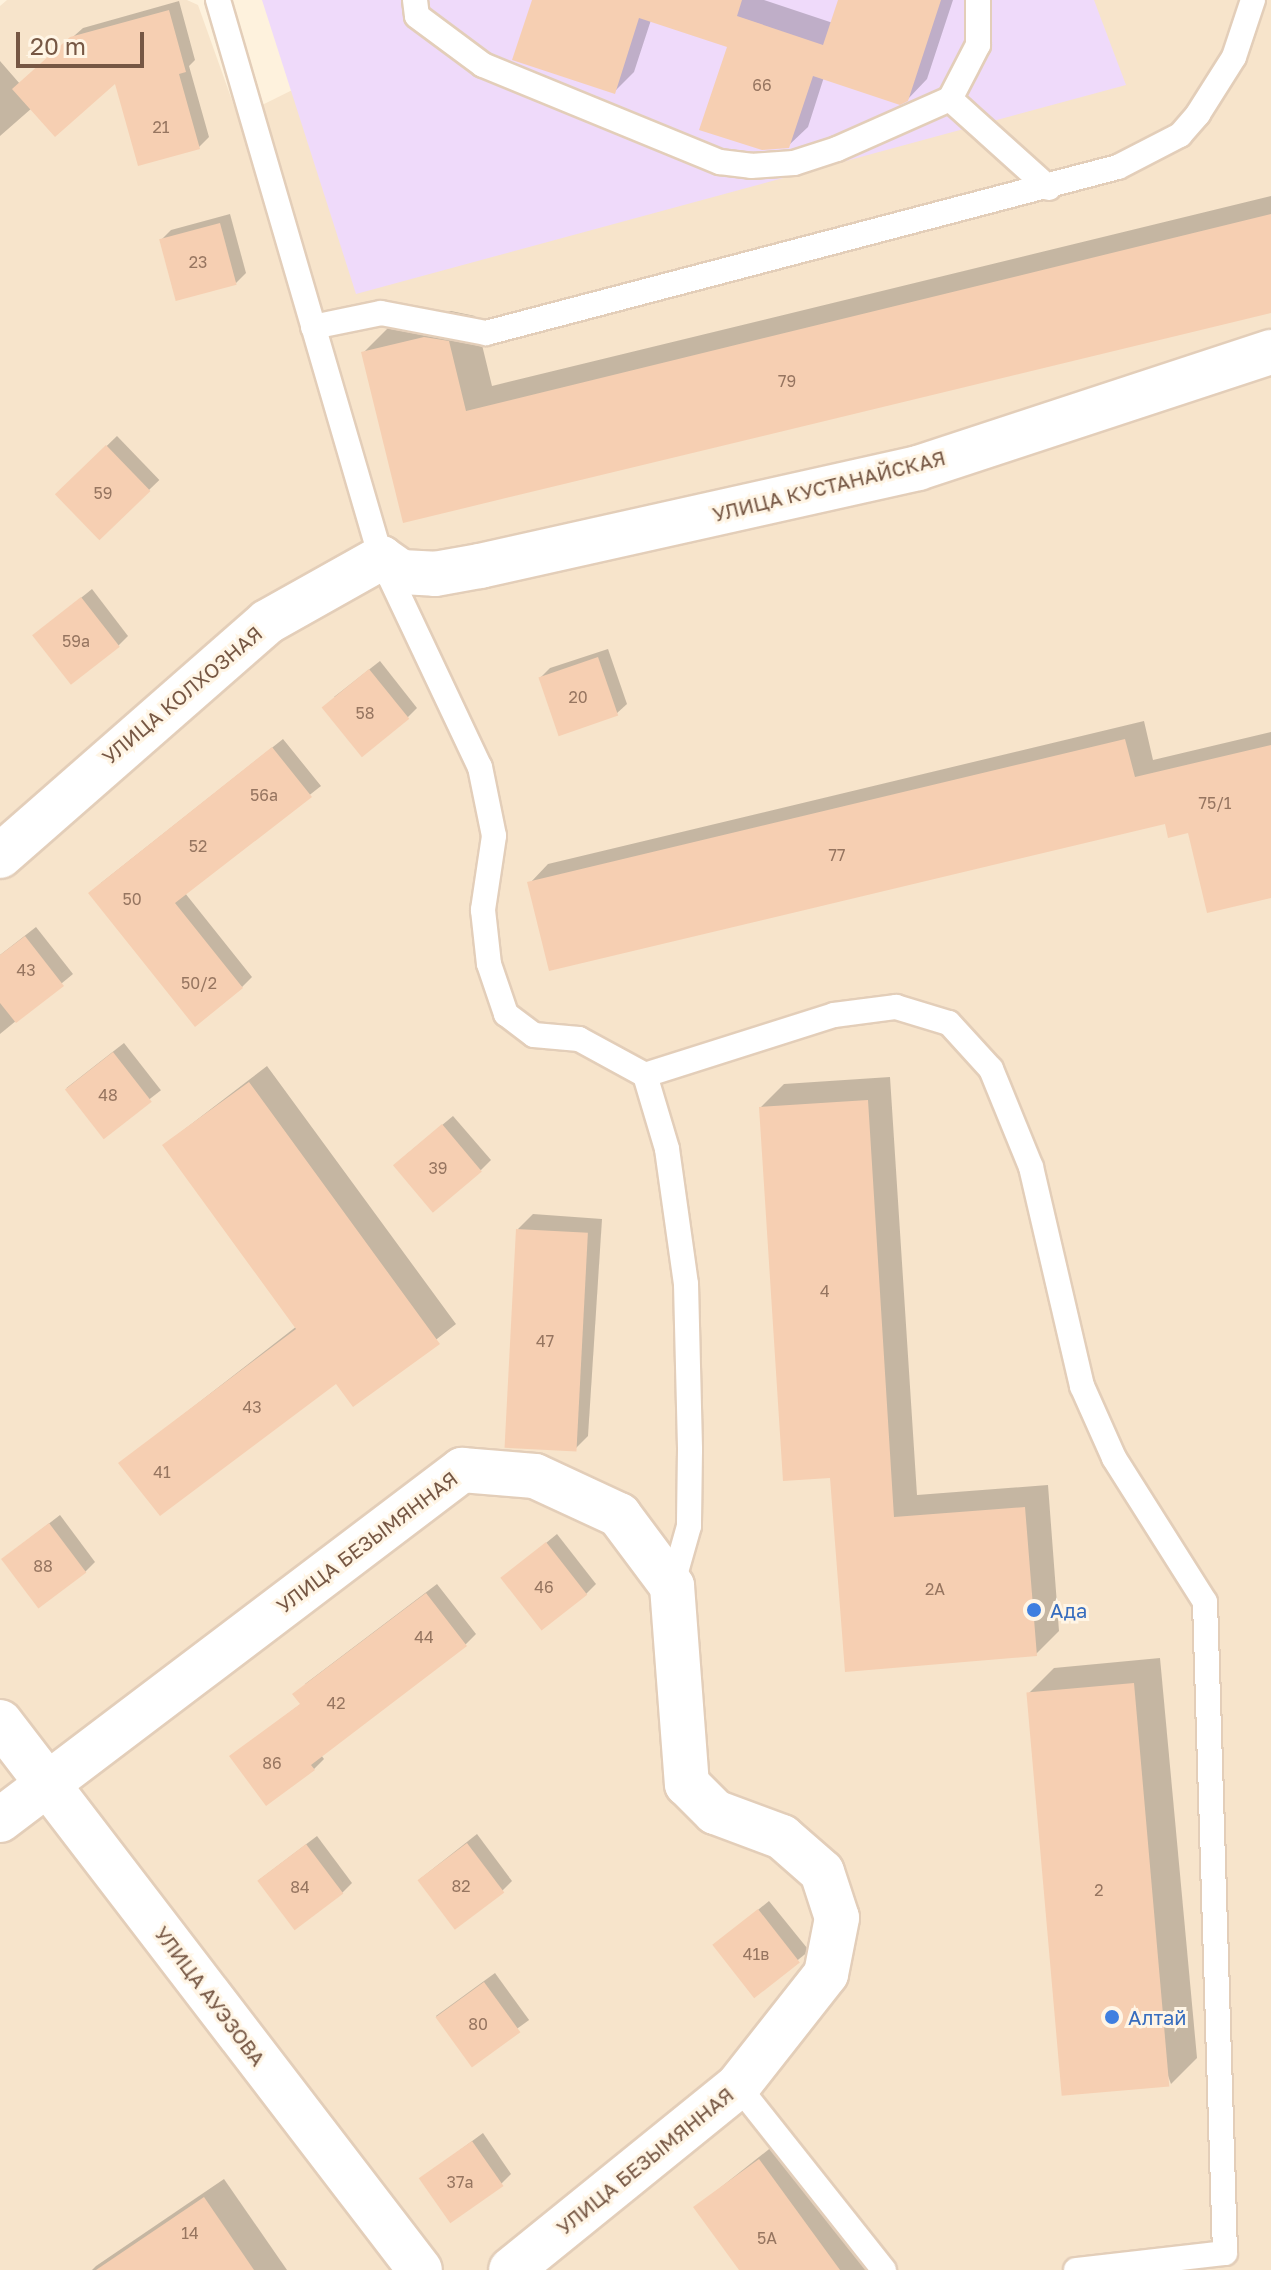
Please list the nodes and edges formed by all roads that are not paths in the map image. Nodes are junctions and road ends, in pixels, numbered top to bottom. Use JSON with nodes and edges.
{"nodes":[{"id":1,"x":218,"y":0,"type":"edge"},
{"id":2,"x":415,"y":0,"type":"edge"},
{"id":3,"x":978,"y":0,"type":"edge"},
{"id":4,"x":1253,"y":0,"type":"edge"},
{"id":5,"x":950,"y":99,"type":"junction"},
{"id":6,"x":1049,"y":188,"type":"junction"},
{"id":7,"x":313,"y":327,"type":"junction"},
{"id":8,"x":1271,"y":352,"type":"edge"},
{"id":9,"x":381,"y":558,"type":"junction"},
{"id":10,"x":0,"y":856,"type":"edge"},
{"id":11,"x":645,"y":1075,"type":"junction"},
{"id":12,"x":672,"y":1586,"type":"junction"},
{"id":13,"x":0,"y":1722,"type":"edge"},
{"id":14,"x":48,"y":1784,"type":"junction"},
{"id":15,"x":0,"y":1820,"type":"edge"},
{"id":16,"x":738,"y":2086,"type":"junction"},
{"id":17,"x":420,"y":2270,"type":"edge"},
{"id":18,"x":511,"y":2270,"type":"edge"},
{"id":19,"x":884,"y":2270,"type":"edge"},
{"id":20,"x":1076,"y":2270,"type":"edge"}],
"edges":[{"from":1,"to":7,"type":"lane"},
{"from":2,"to":5,"type":"lane"},
{"from":3,"to":5,"type":"lane"},
{"from":4,"to":6,"type":"lane"},
{"from":5,"to":6,"type":"lane"},
{"from":6,"to":7,"type":"lane"},
{"from":7,"to":9,"type":"lane"},
{"from":8,"to":9,"type":"street","name":"УЛИЦА КУСТАНАЙСКАЯ"},
{"from":9,"to":10,"type":"street","name":"УЛИЦА КОЛХОЗНАЯ"},
{"from":9,"to":11,"type":"lane"},
{"from":11,"to":12,"type":"lane"},
{"from":11,"to":20,"type":"lane"},
{"from":12,"to":14,"type":"street","name":"УЛИЦА БЕЗЫМЯННАЯ"},
{"from":12,"to":16,"type":"street","name":"УЛИЦА БЕЗЫМЯННАЯ"},
{"from":13,"to":14,"type":"street","name":"УЛИЦА АУЭЗОВА"},
{"from":14,"to":15,"type":"street","name":"УЛИЦА БЕЗЫМЯННАЯ"},
{"from":14,"to":17,"type":"street","name":"УЛИЦА АУЭЗОВА"},
{"from":16,"to":18,"type":"street","name":"УЛИЦА БЕЗЫМЯННАЯ"},
{"from":16,"to":19,"type":"lane"}]}
